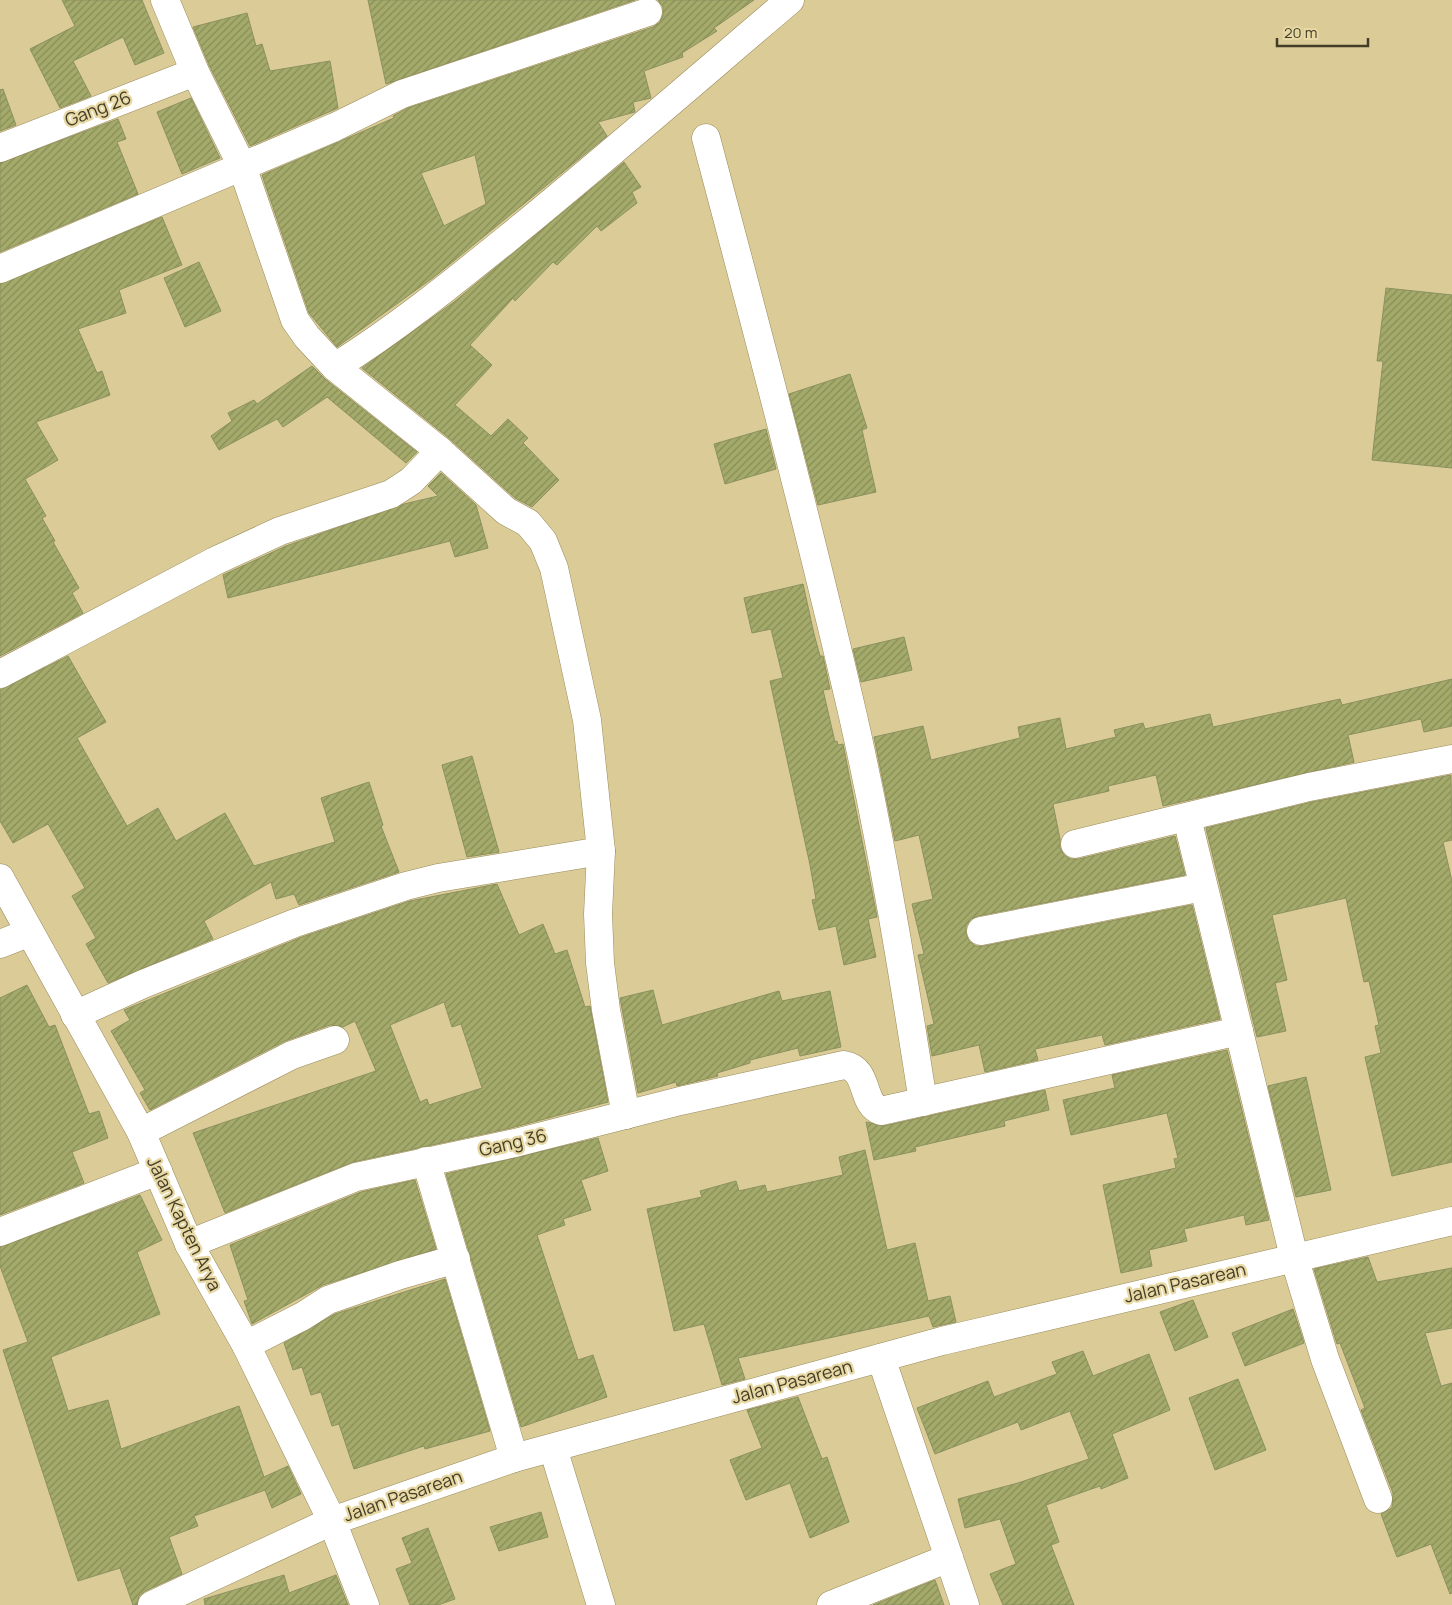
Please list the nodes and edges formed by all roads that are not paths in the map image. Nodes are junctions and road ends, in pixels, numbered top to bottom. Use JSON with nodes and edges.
{"nodes":[{"id":1,"x":165,"y":0,"type":"edge"},
{"id":2,"x":790,"y":0,"type":"edge"},
{"id":3,"x":648,"y":12,"type":"dead end"},
{"id":4,"x":196,"y":72,"type":"junction"},
{"id":5,"x":706,"y":138,"type":"dead end"},
{"id":6,"x":0,"y":148,"type":"edge"},
{"id":7,"x":242,"y":166,"type":"junction"},
{"id":8,"x":0,"y":269,"type":"edge"},
{"id":9,"x":335,"y":367,"type":"junction"},
{"id":10,"x":440,"y":451,"type":"junction"},
{"id":11,"x":0,"y":674,"type":"edge"},
{"id":12,"x":1452,"y":759,"type":"edge"},
{"id":13,"x":1187,"y":818,"type":"junction"},
{"id":14,"x":1075,"y":844,"type":"dead end"},
{"id":15,"x":601,"y":851,"type":"junction"},
{"id":16,"x":0,"y":878,"type":"edge"},
{"id":17,"x":1203,"y":888,"type":"junction"},
{"id":18,"x":981,"y":931,"type":"dead end"},
{"id":19,"x":28,"y":932,"type":"junction"},
{"id":20,"x":0,"y":944,"type":"edge"},
{"id":21,"x":75,"y":1015,"type":"junction"},
{"id":22,"x":1239,"y":1031,"type":"junction"},
{"id":23,"x":336,"y":1040,"type":"dead end"},
{"id":24,"x":923,"y":1102,"type":"junction"},
{"id":25,"x":626,"y":1115,"type":"junction"},
{"id":26,"x":141,"y":1132,"type":"junction"},
{"id":27,"x":426,"y":1162,"type":"junction"},
{"id":28,"x":158,"y":1171,"type":"junction"},
{"id":29,"x":1452,"y":1221,"type":"edge"},
{"id":30,"x":0,"y":1232,"type":"edge"},
{"id":31,"x":190,"y":1244,"type":"junction"},
{"id":32,"x":1294,"y":1257,"type":"junction"},
{"id":33,"x":456,"y":1258,"type":"junction"},
{"id":34,"x":246,"y":1345,"type":"junction"},
{"id":35,"x":880,"y":1358,"type":"junction"},
{"id":36,"x":553,"y":1448,"type":"junction"},
{"id":37,"x":514,"y":1458,"type":"junction"},
{"id":38,"x":1378,"y":1499,"type":"dead end"},
{"id":39,"x":332,"y":1521,"type":"junction"},
{"id":40,"x":949,"y":1558,"type":"junction"},
{"id":41,"x":152,"y":1605,"type":"edge"},
{"id":42,"x":365,"y":1605,"type":"edge"},
{"id":43,"x":601,"y":1605,"type":"edge"},
{"id":44,"x":831,"y":1605,"type":"edge"},
{"id":45,"x":965,"y":1605,"type":"edge"}],
"edges":[{"from":1,"to":4,"type":"street"},
{"from":2,"to":9,"type":"street"},
{"from":3,"to":7,"type":"street"},
{"from":4,"to":6,"type":"street","name":"Gang 26"},
{"from":4,"to":7,"type":"street"},
{"from":5,"to":24,"type":"street"},
{"from":7,"to":8,"type":"street"},
{"from":7,"to":9,"type":"street"},
{"from":9,"to":10,"type":"street"},
{"from":10,"to":11,"type":"street"},
{"from":10,"to":15,"type":"street"},
{"from":12,"to":13,"type":"street"},
{"from":13,"to":14,"type":"street"},
{"from":13,"to":17,"type":"street"},
{"from":15,"to":21,"type":"street"},
{"from":15,"to":25,"type":"street"},
{"from":16,"to":19,"type":"street","name":"Jalan Kapten Arya"},
{"from":17,"to":18,"type":"street"},
{"from":17,"to":22,"type":"street"},
{"from":19,"to":20,"type":"street"},
{"from":19,"to":21,"type":"street","name":"Jalan Kapten Arya"},
{"from":21,"to":26,"type":"street","name":"Jalan Kapten Arya"},
{"from":22,"to":24,"type":"street"},
{"from":22,"to":32,"type":"street"},
{"from":23,"to":26,"type":"street"},
{"from":24,"to":25,"type":"street","name":"Gang 36"},
{"from":25,"to":27,"type":"street","name":"Gang 36"},
{"from":26,"to":28,"type":"street","name":"Jalan Kapten Arya"},
{"from":27,"to":31,"type":"street","name":"Gang 36"},
{"from":27,"to":33,"type":"street"},
{"from":28,"to":30,"type":"street"},
{"from":28,"to":31,"type":"street","name":"Jalan Kapten Arya"},
{"from":29,"to":32,"type":"street","name":"Jalan Pasarean"},
{"from":31,"to":34,"type":"street","name":"Jalan Kapten Arya"},
{"from":32,"to":35,"type":"street","name":"Jalan Pasarean"},
{"from":32,"to":38,"type":"street"},
{"from":33,"to":34,"type":"street"},
{"from":33,"to":37,"type":"street"},
{"from":34,"to":39,"type":"street","name":"Jalan Kapten Arya"},
{"from":35,"to":36,"type":"street","name":"Jalan Pasarean"},
{"from":35,"to":40,"type":"street"},
{"from":36,"to":37,"type":"street","name":"Jalan Pasarean"},
{"from":36,"to":43,"type":"street"},
{"from":37,"to":39,"type":"street","name":"Jalan Pasarean"},
{"from":39,"to":41,"type":"street","name":"Jalan Pasarean"},
{"from":39,"to":42,"type":"street","name":"Jalan Kapten Arya"},
{"from":40,"to":44,"type":"street"},
{"from":40,"to":45,"type":"street"}]}
